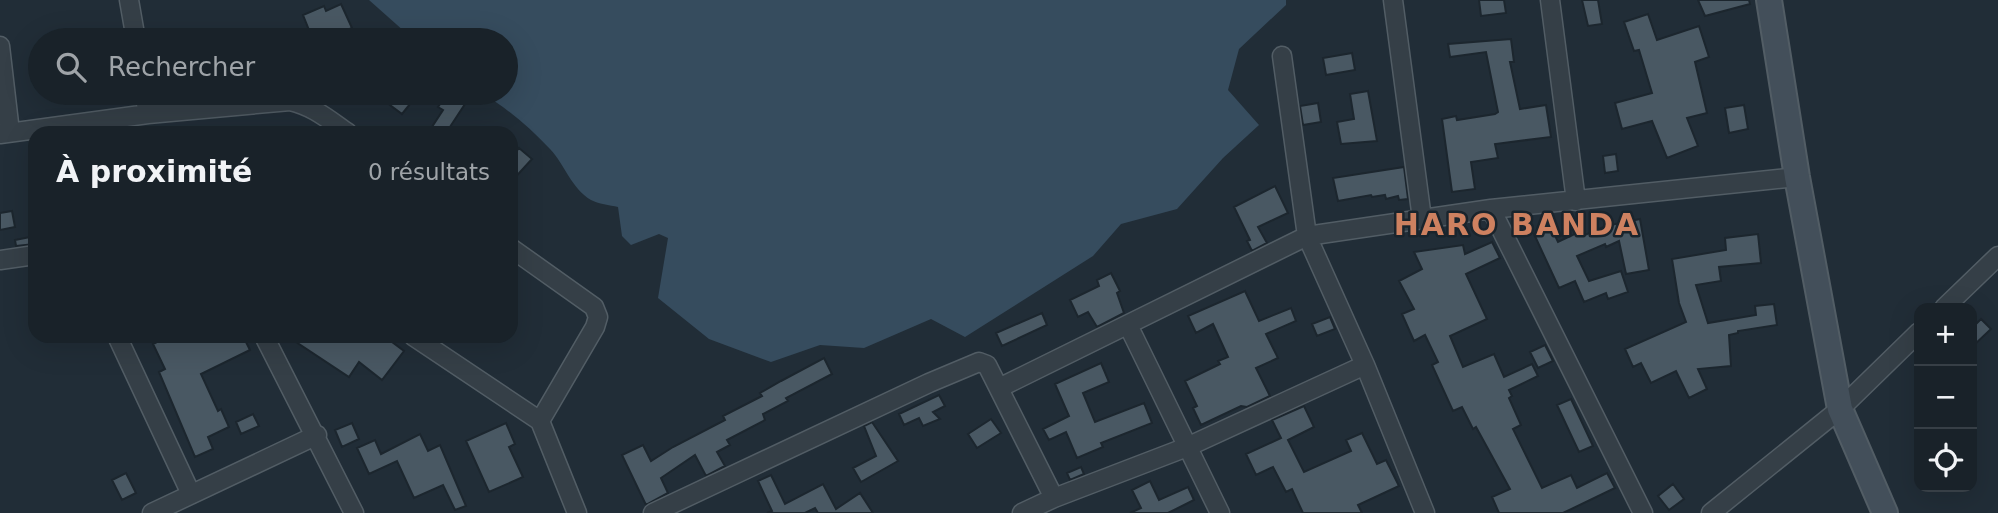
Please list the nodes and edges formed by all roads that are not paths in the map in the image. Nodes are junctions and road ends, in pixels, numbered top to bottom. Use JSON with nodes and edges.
{"nodes":[{"id":1,"x":130,"y":0,"type":"edge"},
{"id":2,"x":1393,"y":0,"type":"edge"},
{"id":3,"x":1550,"y":0,"type":"edge"},
{"id":4,"x":1769,"y":0,"type":"edge"},
{"id":5,"x":134,"y":28,"type":"edge"},
{"id":6,"x":0,"y":46,"type":"edge"},
{"id":7,"x":1282,"y":56,"type":"dead end"},
{"id":8,"x":146,"y":105,"type":"edge"},
{"id":9,"x":246,"y":105,"type":"edge"},
{"id":10,"x":307,"y":105,"type":"edge"},
{"id":11,"x":148,"y":114,"type":"junction"},
{"id":12,"x":58,"y":126,"type":"edge"},
{"id":13,"x":338,"y":126,"type":"edge"},
{"id":14,"x":28,"y":130,"type":"edge"},
{"id":15,"x":5,"y":133,"type":"edge"},
{"id":16,"x":1797,"y":177,"type":"junction"},
{"id":17,"x":1576,"y":201,"type":"junction"},
{"id":18,"x":1491,"y":209,"type":"junction"},
{"id":19,"x":1422,"y":219,"type":"junction"},
{"id":20,"x":1307,"y":236,"type":"junction"},
{"id":21,"x":518,"y":253,"type":"edge"},
{"id":22,"x":28,"y":256,"type":"edge"},
{"id":23,"x":1998,"y":256,"type":"edge"},
{"id":24,"x":0,"y":260,"type":"edge"},
{"id":25,"x":1949,"y":303,"type":"edge"},
{"id":26,"x":1128,"y":325,"type":"junction"},
{"id":27,"x":1914,"y":337,"type":"edge"},
{"id":28,"x":120,"y":343,"type":"edge"},
{"id":29,"x":268,"y":343,"type":"edge"},
{"id":30,"x":424,"y":343,"type":"edge"},
{"id":31,"x":1365,"y":365,"type":"junction"},
{"id":32,"x":999,"y":388,"type":"junction"},
{"id":33,"x":1840,"y":409,"type":"junction"},
{"id":34,"x":541,"y":421,"type":"junction"},
{"id":35,"x":317,"y":435,"type":"junction"},
{"id":36,"x":1187,"y":447,"type":"junction"},
{"id":37,"x":191,"y":494,"type":"junction"},
{"id":38,"x":1054,"y":498,"type":"junction"},
{"id":39,"x":152,"y":513,"type":"edge"},
{"id":40,"x":354,"y":513,"type":"edge"},
{"id":41,"x":577,"y":513,"type":"edge"},
{"id":42,"x":653,"y":513,"type":"edge"},
{"id":43,"x":1022,"y":513,"type":"edge"},
{"id":44,"x":1220,"y":513,"type":"edge"},
{"id":45,"x":1425,"y":513,"type":"edge"},
{"id":46,"x":1643,"y":513,"type":"edge"},
{"id":47,"x":1711,"y":513,"type":"edge"},
{"id":48,"x":1885,"y":513,"type":"edge"}],
"edges":[{"from":1,"to":5,"type":"street"},
{"from":2,"to":19,"type":"street"},
{"from":3,"to":17,"type":"street"},
{"from":4,"to":16,"type":"street"},
{"from":6,"to":15,"type":"street"},
{"from":7,"to":20,"type":"street"},
{"from":8,"to":11,"type":"street"},
{"from":9,"to":11,"type":"street"},
{"from":10,"to":13,"type":"street"},
{"from":11,"to":12,"type":"street"},
{"from":14,"to":15,"type":"street"},
{"from":16,"to":17,"type":"street"},
{"from":16,"to":33,"type":"street"},
{"from":17,"to":18,"type":"street"},
{"from":18,"to":19,"type":"street"},
{"from":18,"to":46,"type":"street"},
{"from":19,"to":20,"type":"street"},
{"from":20,"to":26,"type":"street"},
{"from":20,"to":31,"type":"street"},
{"from":21,"to":34,"type":"street"},
{"from":22,"to":24,"type":"street"},
{"from":23,"to":25,"type":"street"},
{"from":26,"to":32,"type":"street"},
{"from":26,"to":36,"type":"street"},
{"from":27,"to":33,"type":"street"},
{"from":28,"to":37,"type":"street"},
{"from":29,"to":35,"type":"street"},
{"from":30,"to":34,"type":"street"},
{"from":31,"to":36,"type":"street"},
{"from":31,"to":45,"type":"street"},
{"from":32,"to":38,"type":"street"},
{"from":32,"to":42,"type":"street"},
{"from":33,"to":47,"type":"street"},
{"from":33,"to":48,"type":"street"},
{"from":34,"to":41,"type":"street"},
{"from":35,"to":37,"type":"street"},
{"from":35,"to":40,"type":"street"},
{"from":36,"to":38,"type":"street"},
{"from":36,"to":44,"type":"street"},
{"from":37,"to":39,"type":"street"},
{"from":38,"to":43,"type":"street"}]}
